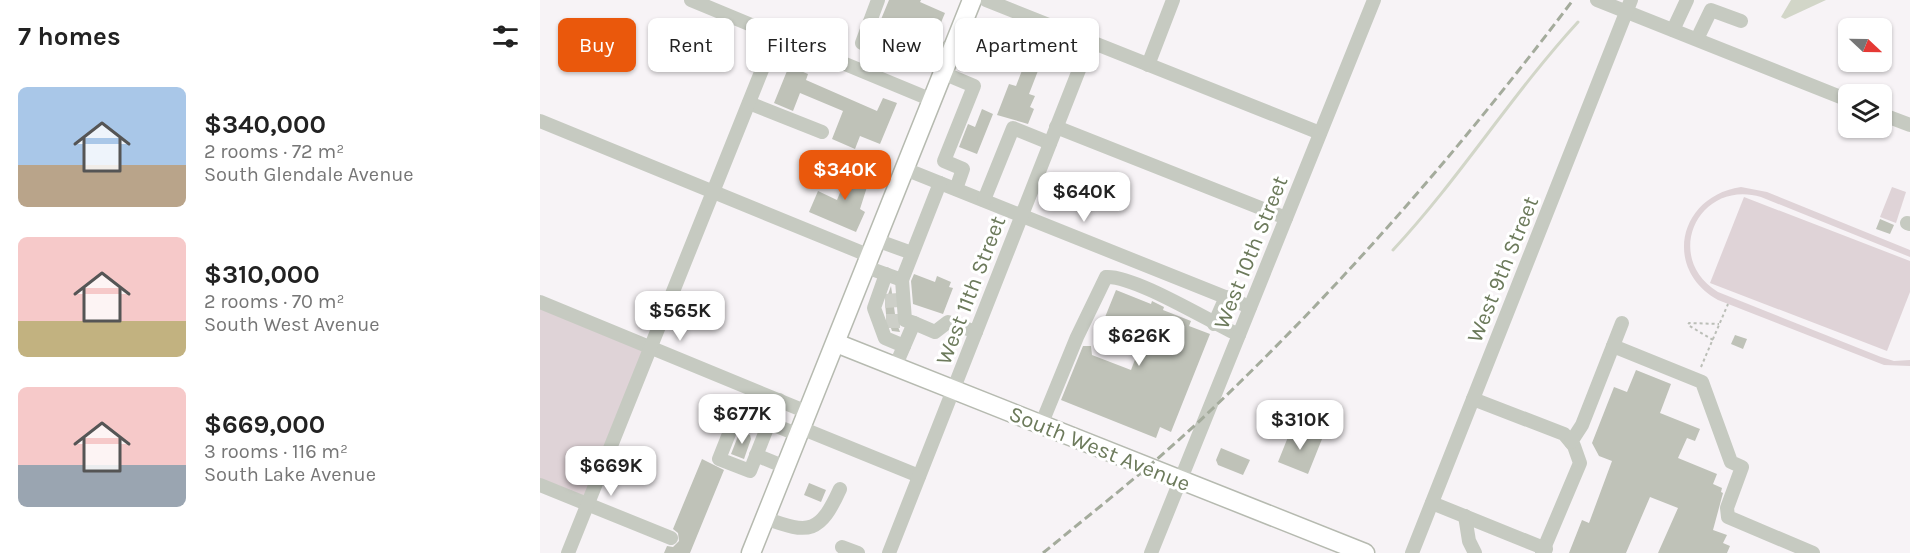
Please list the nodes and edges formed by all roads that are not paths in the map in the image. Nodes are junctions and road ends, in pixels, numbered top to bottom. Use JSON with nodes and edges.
{"nodes":[{"id":1,"x":691,"y":0,"type":"edge"},
{"id":2,"x":878,"y":0,"type":"edge"},
{"id":3,"x":1173,"y":0,"type":"edge"},
{"id":4,"x":1374,"y":0,"type":"edge"},
{"id":5,"x":1597,"y":0,"type":"edge"},
{"id":6,"x":1687,"y":0,"type":"edge"},
{"id":7,"x":971,"y":1,"type":"edge"},
{"id":8,"x":1711,"y":5,"type":"edge"},
{"id":9,"x":1629,"y":6,"type":"edge"},
{"id":10,"x":871,"y":18,"type":"edge"},
{"id":11,"x":1020,"y":18,"type":"edge"},
{"id":12,"x":1741,"y":21,"type":"dead end"},
{"id":13,"x":746,"y":23,"type":"edge"},
{"id":14,"x":1673,"y":30,"type":"junction"},
{"id":15,"x":1697,"y":39,"type":"junction"},
{"id":16,"x":1099,"y":46,"type":"edge"},
{"id":17,"x":943,"y":49,"type":"edge"},
{"id":18,"x":951,"y":52,"type":"junction"},
{"id":19,"x":848,"y":65,"type":"edge"},
{"id":20,"x":1148,"y":65,"type":"junction"},
{"id":21,"x":761,"y":72,"type":"edge"},
{"id":22,"x":875,"y":72,"type":"edge"},
{"id":23,"x":1078,"y":72,"type":"edge"},
{"id":24,"x":943,"y":73,"type":"junction"},
{"id":25,"x":874,"y":76,"type":"junction"},
{"id":26,"x":1838,"y":96,"type":"edge"},
{"id":27,"x":932,"y":100,"type":"junction"},
{"id":28,"x":749,"y":103,"type":"junction"},
{"id":29,"x":1892,"y":118,"type":"edge"},
{"id":30,"x":540,"y":121,"type":"edge"},
{"id":31,"x":1910,"y":125,"type":"edge"},
{"id":32,"x":1056,"y":127,"type":"junction"},
{"id":33,"x":822,"y":132,"type":"dead end"},
{"id":34,"x":1320,"y":133,"type":"junction"},
{"id":35,"x":1050,"y":143,"type":"junction"},
{"id":36,"x":905,"y":169,"type":"junction"},
{"id":37,"x":940,"y":183,"type":"junction"},
{"id":38,"x":956,"y":189,"type":"junction"},
{"id":39,"x":713,"y":190,"type":"junction"},
{"id":40,"x":984,"y":200,"type":"junction"},
{"id":41,"x":1022,"y":215,"type":"junction"},
{"id":42,"x":1286,"y":218,"type":"junction"},
{"id":43,"x":912,"y":253,"type":"junction"},
{"id":44,"x":871,"y":254,"type":"junction"},
{"id":45,"x":886,"y":274,"type":"junction"},
{"id":46,"x":902,"y":280,"type":"junction"},
{"id":47,"x":1226,"y":297,"type":"junction"},
{"id":48,"x":891,"y":301,"type":"junction"},
{"id":49,"x":540,"y":302,"type":"edge"},
{"id":50,"x":1250,"y":307,"type":"junction"},
{"id":51,"x":897,"y":321,"type":"junction"},
{"id":52,"x":1622,"y":323,"type":"dead end"},
{"id":53,"x":1214,"y":324,"type":"junction"},
{"id":54,"x":976,"y":332,"type":"junction"},
{"id":55,"x":1239,"y":335,"type":"junction"},
{"id":56,"x":836,"y":343,"type":"junction"},
{"id":57,"x":904,"y":346,"type":"junction"},
{"id":58,"x":1613,"y":346,"type":"junction"},
{"id":59,"x":652,"y":348,"type":"junction"},
{"id":60,"x":895,"y":367,"type":"junction"},
{"id":61,"x":742,"y":385,"type":"junction"},
{"id":62,"x":953,"y":390,"type":"junction"},
{"id":63,"x":1473,"y":399,"type":"junction"},
{"id":64,"x":779,"y":400,"type":"junction"},
{"id":65,"x":738,"y":411,"type":"junction"},
{"id":66,"x":769,"y":423,"type":"junction"},
{"id":67,"x":802,"y":425,"type":"junction"},
{"id":68,"x":1041,"y":425,"type":"junction"},
{"id":69,"x":1571,"y":442,"type":"junction"},
{"id":70,"x":756,"y":455,"type":"junction"},
{"id":71,"x":785,"y":467,"type":"junction"},
{"id":72,"x":919,"y":476,"type":"junction"},
{"id":73,"x":1180,"y":480,"type":"junction"},
{"id":74,"x":540,"y":484,"type":"edge"},
{"id":75,"x":840,"y":489,"type":"dead end"},
{"id":76,"x":1432,"y":503,"type":"junction"},
{"id":77,"x":588,"y":504,"type":"junction"},
{"id":78,"x":1465,"y":516,"type":"junction"},
{"id":79,"x":765,"y":518,"type":"junction"},
{"id":80,"x":671,"y":538,"type":"dead end"},
{"id":81,"x":842,"y":547,"type":"dead end"},
{"id":82,"x":1544,"y":551,"type":"edge"},
{"id":83,"x":568,"y":553,"type":"edge"},
{"id":84,"x":752,"y":553,"type":"edge"},
{"id":85,"x":858,"y":553,"type":"edge"},
{"id":86,"x":889,"y":553,"type":"edge"},
{"id":87,"x":1151,"y":553,"type":"edge"},
{"id":88,"x":1365,"y":553,"type":"edge"},
{"id":89,"x":1412,"y":553,"type":"edge"},
{"id":90,"x":1475,"y":553,"type":"edge"},
{"id":91,"x":1813,"y":553,"type":"edge"}],
"edges":[{"from":1,"to":13,"type":"street"},
{"from":2,"to":10,"type":"street"},
{"from":3,"to":20,"type":"street"},
{"from":4,"to":34,"type":"street","name":"West 10th Street"},
{"from":5,"to":9,"type":"street"},
{"from":6,"to":14,"type":"street"},
{"from":7,"to":11,"type":"street"},
{"from":7,"to":18,"type":"main road"},
{"from":8,"to":12,"type":"street"},
{"from":8,"to":15,"type":"street"},
{"from":9,"to":14,"type":"street"},
{"from":9,"to":63,"type":"street","name":"West 9th Street"},
{"from":14,"to":15,"type":"street"},
{"from":15,"to":26,"type":"street"},
{"from":16,"to":20,"type":"street"},
{"from":17,"to":18,"type":"street"},
{"from":18,"to":24,"type":"main road"},
{"from":19,"to":25,"type":"street"},
{"from":20,"to":34,"type":"street"},
{"from":21,"to":28,"type":"street"},
{"from":22,"to":25,"type":"street"},
{"from":23,"to":32,"type":"street","name":"West 11th Street"},
{"from":24,"to":27,"type":"main road"},
{"from":24,"to":38,"type":"street"},
{"from":25,"to":27,"type":"street"},
{"from":27,"to":36,"type":"main road"},
{"from":28,"to":33,"type":"street"},
{"from":28,"to":39,"type":"street"},
{"from":29,"to":31,"type":"street"},
{"from":30,"to":39,"type":"street"},
{"from":32,"to":35,"type":"street","name":"West 11th Street"},
{"from":32,"to":42,"type":"street"},
{"from":34,"to":42,"type":"street","name":"West 10th Street"},
{"from":35,"to":40,"type":"street"},
{"from":35,"to":41,"type":"street","name":"West 11th Street"},
{"from":36,"to":37,"type":"street"},
{"from":36,"to":44,"type":"main road"},
{"from":37,"to":38,"type":"street"},
{"from":37,"to":43,"type":"street"},
{"from":38,"to":40,"type":"street"},
{"from":39,"to":44,"type":"street"},
{"from":39,"to":59,"type":"street"},
{"from":40,"to":41,"type":"street"},
{"from":41,"to":47,"type":"street"},
{"from":41,"to":54,"type":"street","name":"West 11th Street"},
{"from":42,"to":50,"type":"street","name":"West 10th Street"},
{"from":43,"to":44,"type":"street"},
{"from":43,"to":46,"type":"street"},
{"from":44,"to":45,"type":"street"},
{"from":44,"to":56,"type":"main road"},
{"from":45,"to":46,"type":"street"},
{"from":45,"to":48,"type":"street"},
{"from":46,"to":48,"type":"street"},
{"from":47,"to":50,"type":"street"},
{"from":47,"to":53,"type":"street"},
{"from":48,"to":51,"type":"street"},
{"from":48,"to":51,"type":"street"},
{"from":49,"to":59,"type":"street"},
{"from":50,"to":55,"type":"street","name":"West 10th Street"},
{"from":51,"to":54,"type":"street"},
{"from":51,"to":57,"type":"street"},
{"from":51,"to":57,"type":"street"},
{"from":52,"to":58,"type":"street"},
{"from":53,"to":55,"type":"street"},
{"from":53,"to":68,"type":"street"},
{"from":54,"to":62,"type":"street","name":"West 11th Street"},
{"from":55,"to":73,"type":"street","name":"West 10th Street"},
{"from":56,"to":60,"type":"main road","name":"South West Avenue"},
{"from":56,"to":67,"type":"main road"},
{"from":57,"to":60,"type":"street"},
{"from":58,"to":69,"type":"street"},
{"from":58,"to":91,"type":"street"},
{"from":59,"to":61,"type":"street"},
{"from":59,"to":77,"type":"street"},
{"from":60,"to":62,"type":"main road","name":"South West Avenue"},
{"from":61,"to":64,"type":"street"},
{"from":61,"to":65,"type":"street"},
{"from":62,"to":68,"type":"main road","name":"South West Avenue"},
{"from":62,"to":72,"type":"street","name":"West 11th Street"},
{"from":63,"to":69,"type":"street"},
{"from":63,"to":76,"type":"street","name":"West 9th Street"},
{"from":64,"to":66,"type":"street"},
{"from":64,"to":67,"type":"street"},
{"from":65,"to":66,"type":"street"},
{"from":65,"to":70,"type":"street"},
{"from":66,"to":67,"type":"street"},
{"from":66,"to":70,"type":"street"},
{"from":67,"to":71,"type":"main road"},
{"from":67,"to":72,"type":"street"},
{"from":68,"to":73,"type":"main road","name":"South West Avenue"},
{"from":69,"to":82,"type":"street"},
{"from":70,"to":71,"type":"street"},
{"from":71,"to":79,"type":"main road"},
{"from":72,"to":86,"type":"street","name":"West 11th Street"},
{"from":73,"to":87,"type":"street","name":"West 10th Street"},
{"from":73,"to":88,"type":"main road","name":"South West Avenue"},
{"from":74,"to":77,"type":"street"},
{"from":75,"to":79,"type":"street"},
{"from":76,"to":78,"type":"street"},
{"from":76,"to":89,"type":"street","name":"West 9th Street"},
{"from":77,"to":80,"type":"street"},
{"from":77,"to":83,"type":"street"},
{"from":78,"to":82,"type":"street"},
{"from":78,"to":90,"type":"street"},
{"from":79,"to":84,"type":"main road"},
{"from":81,"to":85,"type":"street"}]}
